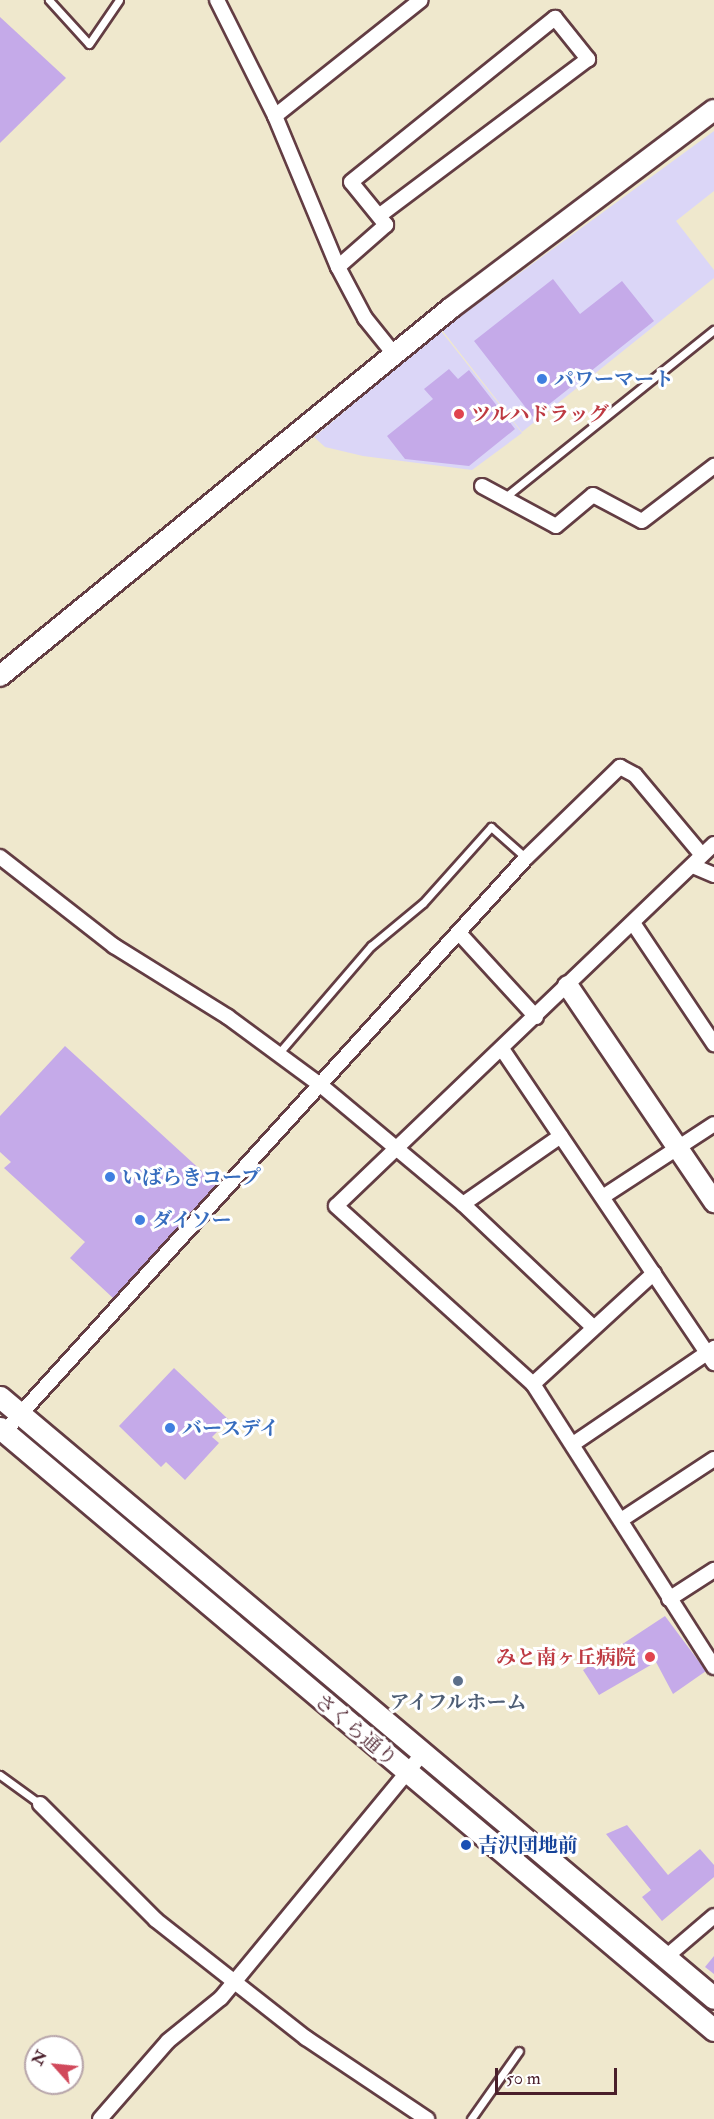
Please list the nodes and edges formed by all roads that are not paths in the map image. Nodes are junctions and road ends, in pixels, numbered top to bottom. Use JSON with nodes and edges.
{"nodes":[{"id":1,"x":49,"y":0,"type":"edge"},
{"id":2,"x":118,"y":0,"type":"edge"},
{"id":3,"x":217,"y":0,"type":"edge"},
{"id":4,"x":421,"y":0,"type":"edge"},
{"id":5,"x":714,"y":110,"type":"edge"},
{"id":6,"x":275,"y":116,"type":"junction"},
{"id":7,"x":379,"y":216,"type":"junction"},
{"id":8,"x":338,"y":267,"type":"junction"},
{"id":9,"x":714,"y":330,"type":"edge"},
{"id":10,"x":394,"y":354,"type":"junction"},
{"id":11,"x":714,"y":466,"type":"edge"},
{"id":12,"x":482,"y":486,"type":"dead end"},
{"id":13,"x":504,"y":498,"type":"junction"},
{"id":14,"x":0,"y":676,"type":"edge"},
{"id":15,"x":714,"y":844,"type":"edge"},
{"id":16,"x":0,"y":857,"type":"edge"},
{"id":17,"x":526,"y":858,"type":"junction"},
{"id":18,"x":698,"y":861,"type":"junction"},
{"id":19,"x":714,"y":875,"type":"edge"},
{"id":20,"x":633,"y":923,"type":"junction"},
{"id":21,"x":459,"y":933,"type":"junction"},
{"id":22,"x":567,"y":986,"type":"junction"},
{"id":23,"x":536,"y":1017,"type":"junction"},
{"id":24,"x":714,"y":1044,"type":"edge"},
{"id":25,"x":502,"y":1049,"type":"junction"},
{"id":26,"x":278,"y":1054,"type":"junction"},
{"id":27,"x":323,"y":1087,"type":"junction"},
{"id":28,"x":714,"y":1124,"type":"edge"},
{"id":29,"x":561,"y":1136,"type":"junction"},
{"id":30,"x":395,"y":1147,"type":"junction"},
{"id":31,"x":678,"y":1148,"type":"junction"},
{"id":32,"x":603,"y":1196,"type":"junction"},
{"id":33,"x":714,"y":1202,"type":"edge"},
{"id":34,"x":463,"y":1204,"type":"junction"},
{"id":35,"x":654,"y":1273,"type":"junction"},
{"id":36,"x":592,"y":1326,"type":"junction"},
{"id":37,"x":712,"y":1355,"type":"edge"},
{"id":38,"x":533,"y":1384,"type":"junction"},
{"id":39,"x":0,"y":1397,"type":"edge"},
{"id":40,"x":19,"y":1414,"type":"junction"},
{"id":41,"x":2,"y":1430,"type":"edge"},
{"id":42,"x":573,"y":1444,"type":"junction"},
{"id":43,"x":714,"y":1459,"type":"edge"},
{"id":44,"x":621,"y":1520,"type":"junction"},
{"id":45,"x":714,"y":1570,"type":"edge"},
{"id":46,"x":669,"y":1599,"type":"junction"},
{"id":47,"x":714,"y":1667,"type":"edge"},
{"id":48,"x":424,"y":1752,"type":"junction"},
{"id":49,"x":406,"y":1773,"type":"junction"},
{"id":50,"x":0,"y":1775,"type":"edge"},
{"id":51,"x":40,"y":1804,"type":"joint"},
{"id":52,"x":714,"y":1916,"type":"edge"},
{"id":53,"x":666,"y":1957,"type":"junction"},
{"id":54,"x":233,"y":1981,"type":"junction"},
{"id":55,"x":714,"y":1998,"type":"edge"},
{"id":56,"x":714,"y":2030,"type":"edge"},
{"id":57,"x":519,"y":2051,"type":"dead end"},
{"id":58,"x":100,"y":2119,"type":"edge"},
{"id":59,"x":427,"y":2119,"type":"edge"},
{"id":60,"x":471,"y":2119,"type":"edge"}],
"edges":[{"from":1,"to":2,"type":"lane"},
{"from":3,"to":6,"type":"street"},
{"from":4,"to":6,"type":"street"},
{"from":5,"to":10,"type":"street"},
{"from":6,"to":8,"type":"street"},
{"from":7,"to":7,"type":"street"},
{"from":7,"to":8,"type":"street"},
{"from":8,"to":10,"type":"street"},
{"from":9,"to":13,"type":"lane"},
{"from":10,"to":14,"type":"street"},
{"from":11,"to":13,"type":"street"},
{"from":12,"to":13,"type":"street"},
{"from":15,"to":18,"type":"street"},
{"from":16,"to":26,"type":"street"},
{"from":17,"to":18,"type":"street"},
{"from":17,"to":21,"type":"street"},
{"from":17,"to":26,"type":"lane"},
{"from":18,"to":19,"type":"street"},
{"from":18,"to":20,"type":"street"},
{"from":20,"to":22,"type":"street"},
{"from":20,"to":24,"type":"street"},
{"from":21,"to":23,"type":"street"},
{"from":21,"to":27,"type":"street"},
{"from":22,"to":23,"type":"street"},
{"from":22,"to":31,"type":"street"},
{"from":23,"to":25,"type":"street"},
{"from":25,"to":29,"type":"street"},
{"from":25,"to":30,"type":"street"},
{"from":26,"to":27,"type":"street"},
{"from":27,"to":30,"type":"street"},
{"from":27,"to":40,"type":"street"},
{"from":28,"to":31,"type":"street"},
{"from":29,"to":32,"type":"street"},
{"from":29,"to":34,"type":"street"},
{"from":30,"to":34,"type":"street"},
{"from":30,"to":38,"type":"street"},
{"from":31,"to":32,"type":"street"},
{"from":31,"to":33,"type":"street"},
{"from":32,"to":35,"type":"street"},
{"from":34,"to":36,"type":"street"},
{"from":35,"to":36,"type":"street"},
{"from":35,"to":37,"type":"street"},
{"from":36,"to":38,"type":"street"},
{"from":37,"to":42,"type":"street"},
{"from":38,"to":42,"type":"street"},
{"from":39,"to":40,"type":"main road","name":"さくら通り"},
{"from":40,"to":41,"type":"street"},
{"from":40,"to":48,"type":"main road","name":"さくら通り"},
{"from":41,"to":49,"type":"main road","name":"さくら通り"},
{"from":42,"to":44,"type":"street"},
{"from":43,"to":44,"type":"street"},
{"from":44,"to":46,"type":"street"},
{"from":45,"to":46,"type":"street"},
{"from":46,"to":47,"type":"street"},
{"from":48,"to":49,"type":"street"},
{"from":48,"to":53,"type":"main road","name":"さくら通り"},
{"from":49,"to":54,"type":"street"},
{"from":49,"to":56,"type":"main road","name":"さくら通り"},
{"from":50,"to":51,"type":"lane"},
{"from":51,"to":54,"type":"street"},
{"from":52,"to":53,"type":"street"},
{"from":53,"to":55,"type":"main road","name":"さくら通り"},
{"from":54,"to":58,"type":"street"},
{"from":54,"to":59,"type":"street"},
{"from":57,"to":60,"type":"lane"}]}
